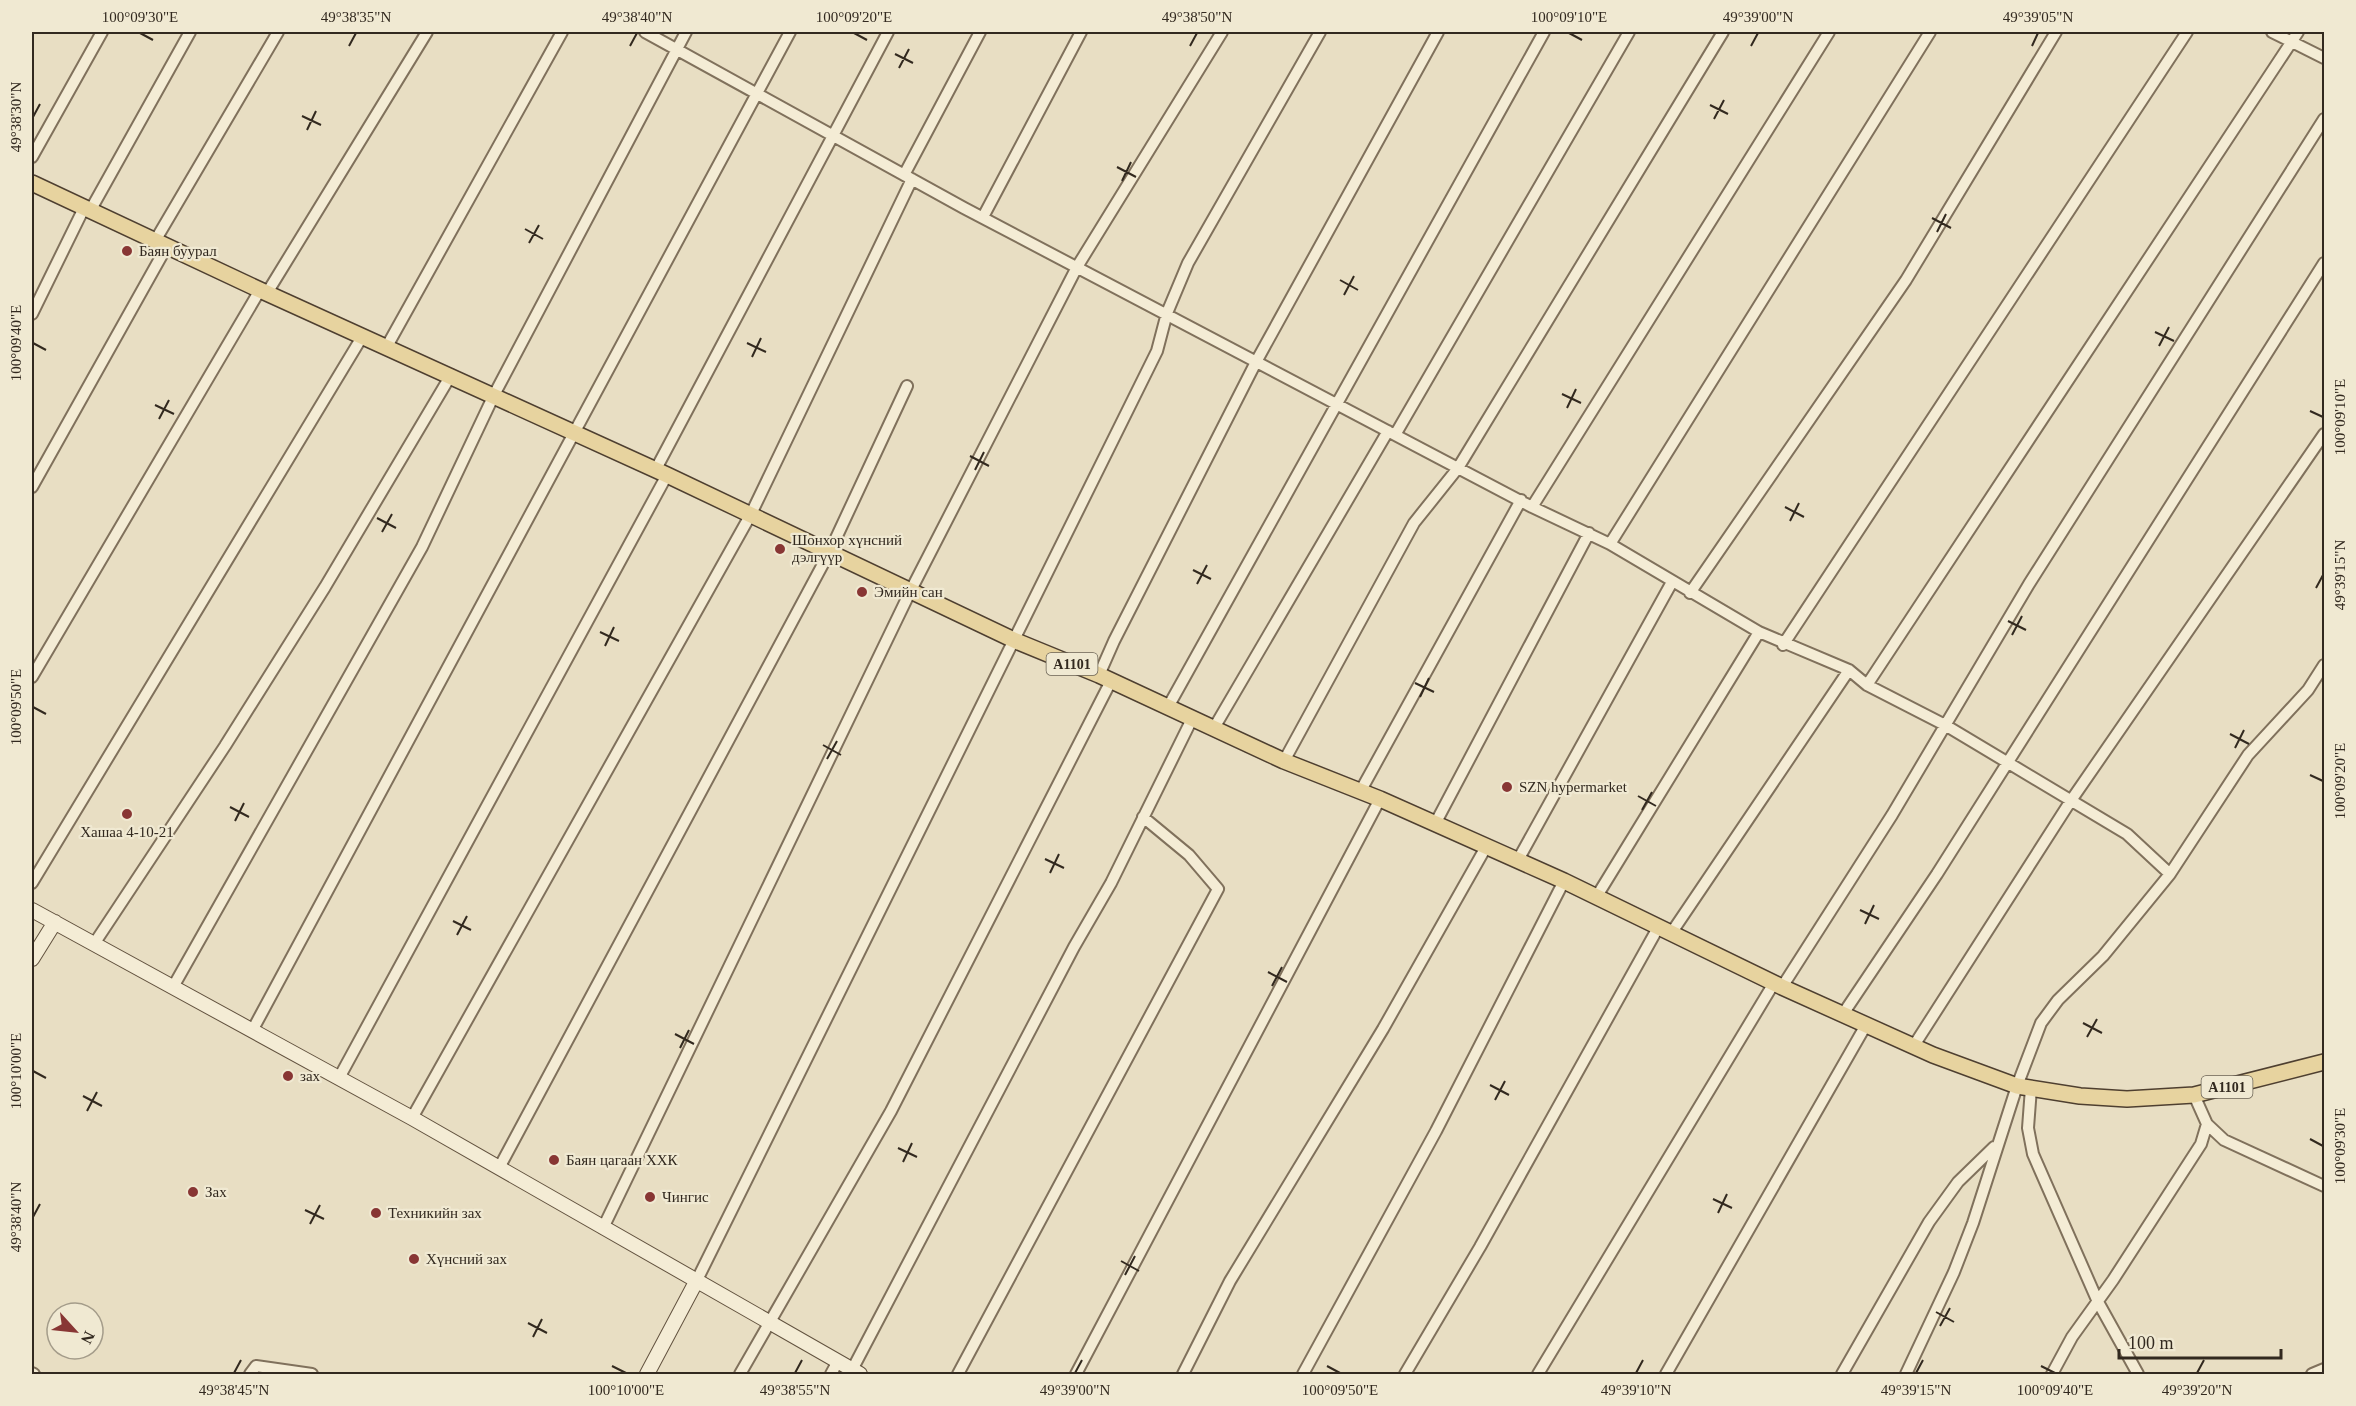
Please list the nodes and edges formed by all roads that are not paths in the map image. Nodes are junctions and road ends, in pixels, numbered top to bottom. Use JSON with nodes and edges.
{"nodes":[{"id":1,"x":102,"y":32,"type":"edge"},
{"id":2,"x":190,"y":32,"type":"edge"},
{"id":3,"x":278,"y":32,"type":"edge"},
{"id":4,"x":427,"y":32,"type":"edge"},
{"id":5,"x":562,"y":32,"type":"edge"},
{"id":6,"x":645,"y":32,"type":"edge"},
{"id":7,"x":686,"y":32,"type":"edge"},
{"id":8,"x":790,"y":32,"type":"edge"},
{"id":9,"x":888,"y":32,"type":"edge"},
{"id":10,"x":980,"y":32,"type":"edge"},
{"id":11,"x":1081,"y":32,"type":"edge"},
{"id":12,"x":1222,"y":32,"type":"edge"},
{"id":13,"x":1320,"y":32,"type":"edge"},
{"id":14,"x":1438,"y":32,"type":"edge"},
{"id":15,"x":1544,"y":32,"type":"edge"},
{"id":16,"x":1629,"y":32,"type":"edge"},
{"id":17,"x":1722,"y":32,"type":"edge"},
{"id":18,"x":1829,"y":32,"type":"edge"},
{"id":19,"x":1930,"y":32,"type":"edge"},
{"id":20,"x":2056,"y":32,"type":"edge"},
{"id":21,"x":2187,"y":32,"type":"edge"},
{"id":22,"x":2272,"y":32,"type":"edge"},
{"id":23,"x":2298,"y":32,"type":"edge"},
{"id":24,"x":2292,"y":42,"type":"junction"},
{"id":25,"x":677,"y":49,"type":"junction"},
{"id":26,"x":2325,"y":58,"type":"edge"},
{"id":27,"x":756,"y":93,"type":"junction"},
{"id":28,"x":2325,"y":119,"type":"edge"},
{"id":29,"x":833,"y":135,"type":"junction"},
{"id":30,"x":32,"y":157,"type":"edge"},
{"id":31,"x":908,"y":177,"type":"junction"},
{"id":32,"x":32,"y":183,"type":"edge"},
{"id":33,"x":87,"y":209,"type":"junction"},
{"id":34,"x":983,"y":217,"type":"junction"},
{"id":35,"x":161,"y":243,"type":"junction"},
{"id":36,"x":2325,"y":263,"type":"edge"},
{"id":37,"x":1077,"y":267,"type":"junction"},
{"id":38,"x":264,"y":292,"type":"junction"},
{"id":39,"x":1167,"y":312,"type":"junction"},
{"id":40,"x":32,"y":314,"type":"edge"},
{"id":41,"x":362,"y":337,"type":"junction"},
{"id":42,"x":386,"y":348,"type":"junction"},
{"id":43,"x":1256,"y":362,"type":"junction"},
{"id":44,"x":451,"y":375,"type":"junction"},
{"id":45,"x":907,"y":386,"type":"dead end"},
{"id":46,"x":494,"y":395,"type":"junction"},
{"id":47,"x":1337,"y":405,"type":"junction"},
{"id":48,"x":574,"y":432,"type":"junction"},
{"id":49,"x":1391,"y":433,"type":"junction"},
{"id":50,"x":2325,"y":434,"type":"edge"},
{"id":51,"x":1458,"y":468,"type":"junction"},
{"id":52,"x":662,"y":472,"type":"junction"},
{"id":53,"x":32,"y":487,"type":"edge"},
{"id":54,"x":1521,"y":500,"type":"junction"},
{"id":55,"x":1532,"y":507,"type":"junction"},
{"id":56,"x":752,"y":514,"type":"junction"},
{"id":57,"x":1589,"y":533,"type":"junction"},
{"id":58,"x":1610,"y":544,"type":"junction"},
{"id":59,"x":830,"y":551,"type":"junction"},
{"id":60,"x":1672,"y":582,"type":"junction"},
{"id":61,"x":911,"y":590,"type":"junction"},
{"id":62,"x":1690,"y":593,"type":"junction"},
{"id":63,"x":1759,"y":632,"type":"junction"},
{"id":64,"x":1016,"y":641,"type":"junction"},
{"id":65,"x":1784,"y":645,"type":"junction"},
{"id":66,"x":2325,"y":665,"type":"edge"},
{"id":67,"x":1849,"y":670,"type":"junction"},
{"id":68,"x":32,"y":678,"type":"edge"},
{"id":69,"x":1105,"y":678,"type":"junction"},
{"id":70,"x":1867,"y":685,"type":"junction"},
{"id":71,"x":1168,"y":707,"type":"junction"},
{"id":72,"x":1192,"y":719,"type":"junction"},
{"id":73,"x":1945,"y":725,"type":"junction"},
{"id":74,"x":1214,"y":728,"type":"junction"},
{"id":75,"x":1284,"y":761,"type":"junction"},
{"id":76,"x":2007,"y":763,"type":"junction"},
{"id":77,"x":1360,"y":792,"type":"junction"},
{"id":78,"x":1380,"y":799,"type":"junction"},
{"id":79,"x":2070,"y":802,"type":"junction"},
{"id":80,"x":1143,"y":817,"type":"junction"},
{"id":81,"x":1435,"y":824,"type":"junction"},
{"id":82,"x":1486,"y":847,"type":"junction"},
{"id":83,"x":1518,"y":860,"type":"junction"},
{"id":84,"x":2170,"y":874,"type":"junction"},
{"id":85,"x":1564,"y":881,"type":"junction"},
{"id":86,"x":32,"y":883,"type":"edge"},
{"id":87,"x":1597,"y":896,"type":"junction"},
{"id":88,"x":32,"y":910,"type":"edge"},
{"id":89,"x":55,"y":922,"type":"junction"},
{"id":90,"x":1665,"y":929,"type":"junction"},
{"id":91,"x":94,"y":944,"type":"junction"},
{"id":92,"x":32,"y":959,"type":"edge"},
{"id":93,"x":1778,"y":985,"type":"junction"},
{"id":94,"x":173,"y":987,"type":"junction"},
{"id":95,"x":1843,"y":1014,"type":"junction"},
{"id":96,"x":1866,"y":1025,"type":"junction"},
{"id":97,"x":252,"y":1031,"type":"junction"},
{"id":98,"x":1913,"y":1047,"type":"junction"},
{"id":99,"x":2325,"y":1062,"type":"edge"},
{"id":100,"x":339,"y":1078,"type":"junction"},
{"id":101,"x":2024,"y":1087,"type":"junction"},
{"id":102,"x":2194,"y":1095,"type":"junction"},
{"id":103,"x":412,"y":1118,"type":"junction"},
{"id":104,"x":2207,"y":1124,"type":"junction"},
{"id":105,"x":2000,"y":1140,"type":"junction"},
{"id":106,"x":499,"y":1168,"type":"junction"},
{"id":107,"x":2325,"y":1186,"type":"edge"},
{"id":108,"x":603,"y":1228,"type":"junction"},
{"id":109,"x":697,"y":1280,"type":"junction"},
{"id":110,"x":2098,"y":1302,"type":"junction"},
{"id":111,"x":768,"y":1324,"type":"junction"},
{"id":112,"x":834,"y":1369,"type":"edge"},
{"id":113,"x":2325,"y":1370,"type":"edge"},
{"id":114,"x":856,"y":1372,"type":"edge"},
{"id":115,"x":250,"y":1374,"type":"edge"},
{"id":116,"x":312,"y":1374,"type":"edge"},
{"id":117,"x":646,"y":1374,"type":"edge"},
{"id":118,"x":740,"y":1374,"type":"edge"},
{"id":119,"x":958,"y":1374,"type":"edge"},
{"id":120,"x":1076,"y":1374,"type":"edge"},
{"id":121,"x":1183,"y":1374,"type":"edge"},
{"id":122,"x":1303,"y":1374,"type":"edge"},
{"id":123,"x":1405,"y":1374,"type":"edge"},
{"id":124,"x":1538,"y":1374,"type":"edge"},
{"id":125,"x":1666,"y":1374,"type":"edge"},
{"id":126,"x":1842,"y":1374,"type":"edge"},
{"id":127,"x":1906,"y":1374,"type":"edge"},
{"id":128,"x":2052,"y":1374,"type":"edge"},
{"id":129,"x":2138,"y":1374,"type":"edge"},
{"id":130,"x":2312,"y":1374,"type":"edge"}],
"edges":[{"from":1,"to":30,"type":"street"},
{"from":2,"to":33,"type":"street"},
{"from":3,"to":35,"type":"street"},
{"from":4,"to":38,"type":"street"},
{"from":5,"to":42,"type":"street"},
{"from":6,"to":25,"type":"street"},
{"from":7,"to":25,"type":"street"},
{"from":8,"to":27,"type":"street"},
{"from":9,"to":29,"type":"street"},
{"from":10,"to":31,"type":"street"},
{"from":11,"to":34,"type":"street"},
{"from":12,"to":37,"type":"street"},
{"from":13,"to":39,"type":"street"},
{"from":14,"to":43,"type":"street"},
{"from":15,"to":47,"type":"street"},
{"from":16,"to":49,"type":"street"},
{"from":17,"to":51,"type":"street"},
{"from":18,"to":55,"type":"street"},
{"from":19,"to":58,"type":"street"},
{"from":20,"to":62,"type":"street"},
{"from":21,"to":65,"type":"street"},
{"from":22,"to":24,"type":"street"},
{"from":23,"to":24,"type":"street"},
{"from":24,"to":26,"type":"street"},
{"from":24,"to":70,"type":"street"},
{"from":25,"to":27,"type":"street"},
{"from":25,"to":46,"type":"street"},
{"from":27,"to":29,"type":"street"},
{"from":27,"to":48,"type":"street"},
{"from":28,"to":73,"type":"street"},
{"from":29,"to":31,"type":"street"},
{"from":29,"to":52,"type":"street"},
{"from":31,"to":34,"type":"street"},
{"from":31,"to":56,"type":"street"},
{"from":32,"to":33,"type":"main road","number":"A1101"},
{"from":33,"to":35,"type":"main road","number":"A1101"},
{"from":33,"to":40,"type":"street"},
{"from":34,"to":37,"type":"street"},
{"from":35,"to":38,"type":"main road","number":"A1101"},
{"from":35,"to":53,"type":"street"},
{"from":36,"to":76,"type":"street"},
{"from":37,"to":39,"type":"street"},
{"from":37,"to":61,"type":"street"},
{"from":38,"to":41,"type":"main road","number":"A1101"},
{"from":38,"to":68,"type":"street"},
{"from":39,"to":43,"type":"street"},
{"from":39,"to":64,"type":"street"},
{"from":41,"to":42,"type":"main road","number":"A1101"},
{"from":41,"to":86,"type":"street"},
{"from":42,"to":44,"type":"main road","number":"A1101"},
{"from":43,"to":47,"type":"street"},
{"from":43,"to":69,"type":"street"},
{"from":44,"to":46,"type":"main road","number":"A1101"},
{"from":44,"to":91,"type":"street"},
{"from":45,"to":59,"type":"street"},
{"from":46,"to":48,"type":"main road","number":"A1101"},
{"from":46,"to":94,"type":"street"},
{"from":47,"to":49,"type":"street"},
{"from":47,"to":71,"type":"street"},
{"from":48,"to":52,"type":"main road","number":"A1101"},
{"from":48,"to":97,"type":"street"},
{"from":49,"to":51,"type":"street"},
{"from":49,"to":74,"type":"street"},
{"from":50,"to":79,"type":"street"},
{"from":51,"to":54,"type":"street"},
{"from":51,"to":75,"type":"street"},
{"from":52,"to":56,"type":"main road","number":"A1101"},
{"from":52,"to":100,"type":"street"},
{"from":54,"to":55,"type":"street"},
{"from":54,"to":77,"type":"street"},
{"from":55,"to":57,"type":"street"},
{"from":56,"to":59,"type":"main road","number":"A1101"},
{"from":56,"to":103,"type":"street"},
{"from":57,"to":58,"type":"street"},
{"from":57,"to":81,"type":"street"},
{"from":58,"to":60,"type":"street"},
{"from":59,"to":61,"type":"main road","number":"A1101"},
{"from":59,"to":106,"type":"street"},
{"from":60,"to":62,"type":"street"},
{"from":60,"to":83,"type":"street"},
{"from":61,"to":64,"type":"main road","number":"A1101"},
{"from":61,"to":108,"type":"street"},
{"from":62,"to":63,"type":"street"},
{"from":63,"to":65,"type":"street"},
{"from":63,"to":87,"type":"street"},
{"from":64,"to":69,"type":"main road","number":"A1101"},
{"from":64,"to":109,"type":"street"},
{"from":65,"to":67,"type":"street"},
{"from":66,"to":84,"type":"street"},
{"from":67,"to":70,"type":"street"},
{"from":67,"to":90,"type":"street"},
{"from":69,"to":71,"type":"main road","number":"A1101"},
{"from":69,"to":111,"type":"street"},
{"from":70,"to":73,"type":"street"},
{"from":71,"to":72,"type":"main road","number":"A1101"},
{"from":72,"to":74,"type":"main road","number":"A1101"},
{"from":72,"to":80,"type":"street"},
{"from":73,"to":76,"type":"street"},
{"from":73,"to":93,"type":"street"},
{"from":74,"to":75,"type":"main road","number":"A1101"},
{"from":75,"to":77,"type":"main road","number":"A1101"},
{"from":76,"to":79,"type":"street"},
{"from":76,"to":95,"type":"street"},
{"from":77,"to":78,"type":"main road","number":"A1101"},
{"from":78,"to":81,"type":"main road","number":"A1101"},
{"from":78,"to":120,"type":"street"},
{"from":79,"to":84,"type":"street"},
{"from":79,"to":98,"type":"street"},
{"from":80,"to":114,"type":"street"},
{"from":80,"to":119,"type":"street"},
{"from":81,"to":82,"type":"main road","number":"A1101"},
{"from":82,"to":83,"type":"main road","number":"A1101"},
{"from":82,"to":121,"type":"street"},
{"from":83,"to":85,"type":"main road","number":"A1101"},
{"from":84,"to":101,"type":"street"},
{"from":85,"to":87,"type":"main road","number":"A1101"},
{"from":85,"to":122,"type":"street"},
{"from":87,"to":90,"type":"main road","number":"A1101"},
{"from":88,"to":89,"type":"main road"},
{"from":89,"to":91,"type":"main road"},
{"from":89,"to":92,"type":"main road"},
{"from":90,"to":93,"type":"main road","number":"A1101"},
{"from":90,"to":123,"type":"street"},
{"from":91,"to":94,"type":"main road"},
{"from":93,"to":95,"type":"main road","number":"A1101"},
{"from":93,"to":124,"type":"street"},
{"from":94,"to":97,"type":"main road"},
{"from":95,"to":96,"type":"main road","number":"A1101"},
{"from":96,"to":98,"type":"main road","number":"A1101"},
{"from":96,"to":125,"type":"street"},
{"from":97,"to":100,"type":"main road"},
{"from":98,"to":101,"type":"main road","number":"A1101"},
{"from":99,"to":102,"type":"main road","number":"A1101"},
{"from":100,"to":103,"type":"main road"},
{"from":101,"to":102,"type":"main road","number":"A1101"},
{"from":101,"to":105,"type":"street"},
{"from":101,"to":110,"type":"street"},
{"from":102,"to":104,"type":"street"},
{"from":103,"to":106,"type":"main road"},
{"from":104,"to":107,"type":"street"},
{"from":104,"to":110,"type":"street"},
{"from":105,"to":126,"type":"street"},
{"from":105,"to":127,"type":"street"},
{"from":106,"to":108,"type":"main road"},
{"from":108,"to":109,"type":"main road"},
{"from":109,"to":111,"type":"main road"},
{"from":109,"to":117,"type":"main road"},
{"from":110,"to":128,"type":"street"},
{"from":110,"to":129,"type":"street"},
{"from":111,"to":112,"type":"main road"},
{"from":111,"to":118,"type":"street"},
{"from":112,"to":114,"type":"main road"},
{"from":113,"to":130,"type":"street"},
{"from":115,"to":116,"type":"street"}]}
